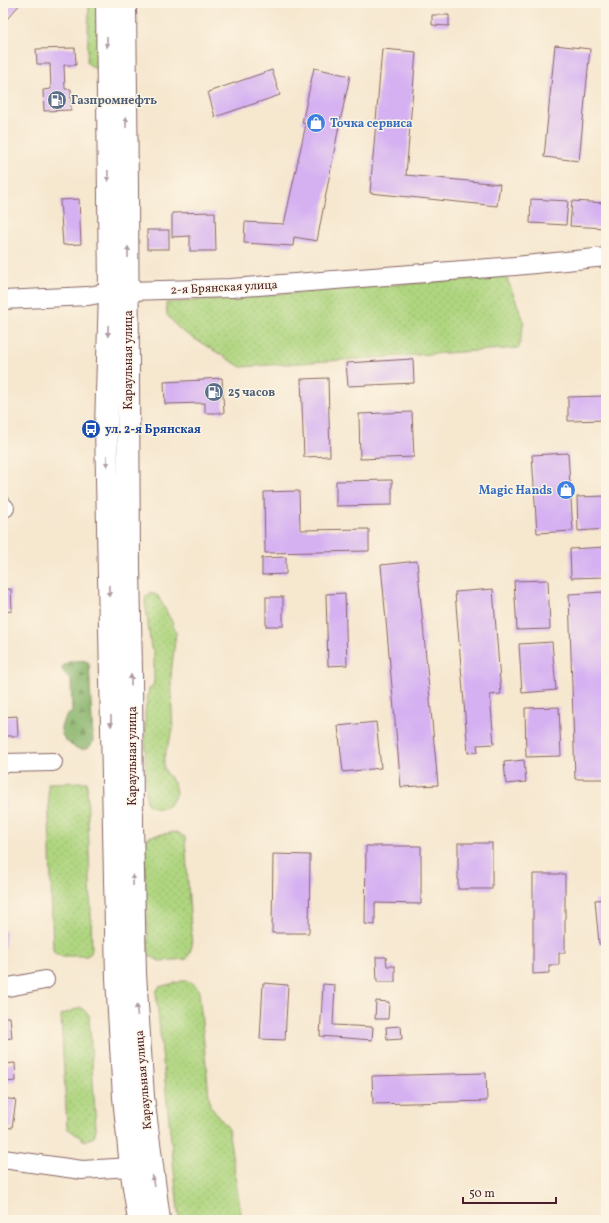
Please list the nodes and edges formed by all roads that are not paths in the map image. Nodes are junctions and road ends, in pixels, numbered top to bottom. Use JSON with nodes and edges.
{"nodes":[{"id":1,"x":107,"y":3,"type":"edge"},
{"id":2,"x":125,"y":3,"type":"edge"},
{"id":3,"x":606,"y":257,"type":"edge"},
{"id":4,"x":119,"y":291,"type":"junction"},
{"id":5,"x":3,"y":300,"type":"edge"},
{"id":6,"x":53,"y":762,"type":"dead end"},
{"id":7,"x":3,"y":763,"type":"edge"},
{"id":8,"x":45,"y":980,"type":"dead end"},
{"id":9,"x":3,"y":988,"type":"edge"},
{"id":10,"x":3,"y":1159,"type":"edge"},
{"id":11,"x":131,"y":1167,"type":"junction"},
{"id":12,"x":139,"y":1220,"type":"edge"},
{"id":13,"x":159,"y":1220,"type":"edge"}],
"edges":[{"from":1,"to":4,"type":"main road","one_way":true},
{"from":4,"to":2,"type":"main road","one_way":true},
{"from":3,"to":4,"type":"street","name":"2-я Брянская улица"},
{"from":4,"to":5,"type":"street","name":"2-я Брянская улица"},
{"from":4,"to":11,"type":"main road","name":"Караульная улица","one_way":true},
{"from":13,"to":4,"type":"main road","name":"Караульная улица","one_way":true},
{"from":6,"to":7,"type":"street"},
{"from":8,"to":9,"type":"street"},
{"from":10,"to":11,"type":"street"},
{"from":11,"to":12,"type":"main road","name":"Караульная улица"}]}
